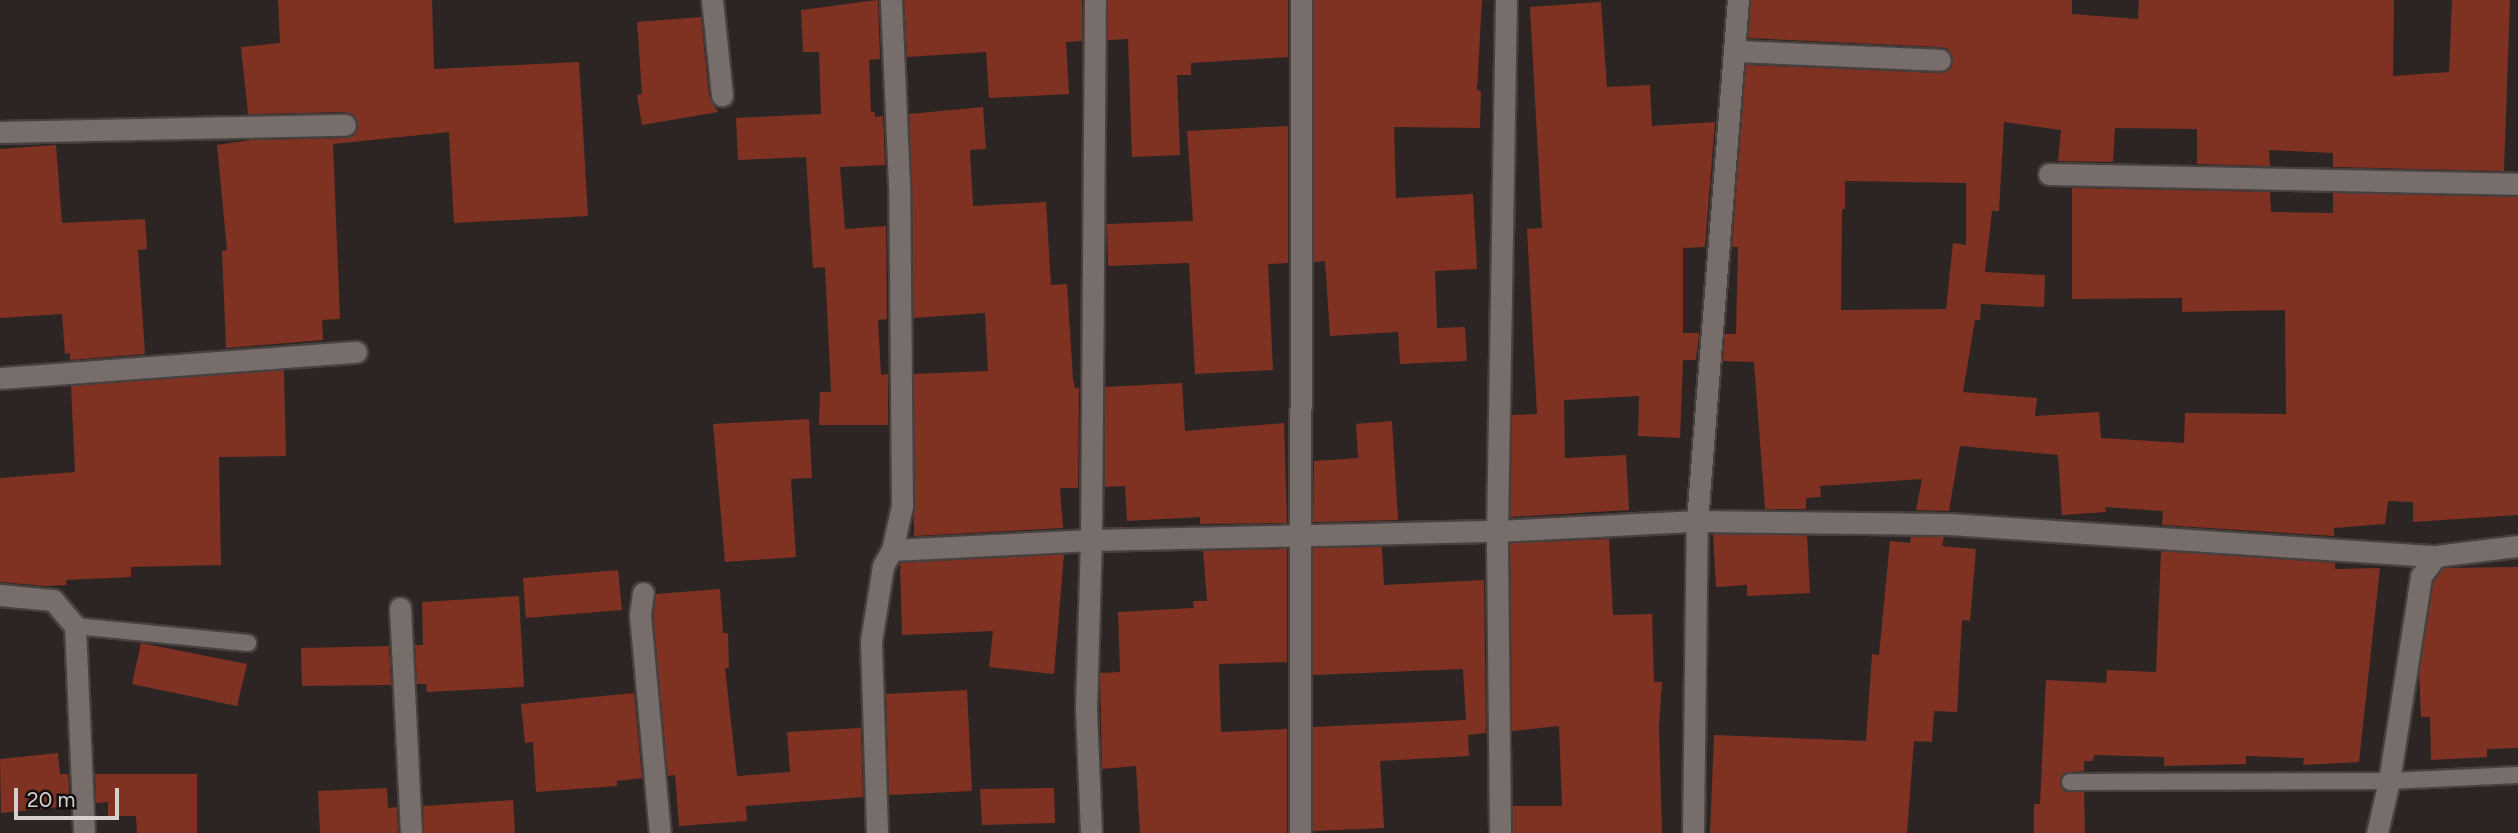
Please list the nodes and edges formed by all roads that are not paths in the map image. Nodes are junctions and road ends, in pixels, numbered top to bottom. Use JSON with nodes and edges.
{"nodes":[{"id":1,"x":712,"y":0,"type":"edge"},
{"id":2,"x":891,"y":0,"type":"edge"},
{"id":3,"x":1096,"y":0,"type":"edge"},
{"id":4,"x":1301,"y":0,"type":"edge"},
{"id":5,"x":1506,"y":0,"type":"edge"},
{"id":6,"x":1738,"y":0,"type":"edge"},
{"id":7,"x":1736,"y":51,"type":"junction"},
{"id":8,"x":1940,"y":60,"type":"dead end"},
{"id":9,"x":722,"y":95,"type":"dead end"},
{"id":10,"x":345,"y":125,"type":"dead end"},
{"id":11,"x":0,"y":132,"type":"edge"},
{"id":12,"x":2049,"y":174,"type":"dead end"},
{"id":13,"x":2518,"y":184,"type":"edge"},
{"id":14,"x":356,"y":352,"type":"dead end"},
{"id":15,"x":0,"y":378,"type":"edge"},
{"id":16,"x":1697,"y":521,"type":"junction"},
{"id":17,"x":1497,"y":531,"type":"junction"},
{"id":18,"x":1302,"y":537,"type":"junction"},
{"id":19,"x":1091,"y":540,"type":"junction"},
{"id":20,"x":2518,"y":546,"type":"edge"},
{"id":21,"x":892,"y":550,"type":"junction"},
{"id":22,"x":2436,"y":556,"type":"junction"},
{"id":23,"x":643,"y":593,"type":"dead end"},
{"id":24,"x":0,"y":595,"type":"edge"},
{"id":25,"x":400,"y":608,"type":"dead end"},
{"id":26,"x":75,"y":626,"type":"junction"},
{"id":27,"x":248,"y":643,"type":"dead end"},
{"id":28,"x":2518,"y":775,"type":"edge"},
{"id":29,"x":2389,"y":780,"type":"junction"},
{"id":30,"x":2070,"y":782,"type":"dead end"},
{"id":31,"x":84,"y":833,"type":"edge"},
{"id":32,"x":411,"y":833,"type":"edge"},
{"id":33,"x":660,"y":833,"type":"edge"},
{"id":34,"x":877,"y":833,"type":"edge"},
{"id":35,"x":1091,"y":833,"type":"edge"},
{"id":36,"x":1300,"y":833,"type":"edge"},
{"id":37,"x":1500,"y":833,"type":"edge"},
{"id":38,"x":1693,"y":833,"type":"edge"},
{"id":39,"x":2377,"y":833,"type":"edge"}],
"edges":[{"from":1,"to":9,"type":"street"},
{"from":2,"to":21,"type":"street"},
{"from":3,"to":19,"type":"street"},
{"from":4,"to":18,"type":"street"},
{"from":5,"to":17,"type":"street"},
{"from":6,"to":7,"type":"street"},
{"from":7,"to":8,"type":"street"},
{"from":7,"to":16,"type":"street"},
{"from":10,"to":11,"type":"street"},
{"from":12,"to":13,"type":"street"},
{"from":14,"to":15,"type":"street"},
{"from":16,"to":17,"type":"street"},
{"from":16,"to":22,"type":"street"},
{"from":16,"to":38,"type":"street"},
{"from":17,"to":18,"type":"street"},
{"from":17,"to":37,"type":"street"},
{"from":18,"to":19,"type":"street"},
{"from":18,"to":36,"type":"street"},
{"from":19,"to":21,"type":"street"},
{"from":19,"to":35,"type":"street"},
{"from":20,"to":22,"type":"street"},
{"from":21,"to":34,"type":"street"},
{"from":22,"to":29,"type":"street"},
{"from":23,"to":33,"type":"street"},
{"from":24,"to":26,"type":"street"},
{"from":25,"to":32,"type":"street"},
{"from":26,"to":27,"type":"lane"},
{"from":26,"to":31,"type":"street"},
{"from":28,"to":29,"type":"lane"},
{"from":29,"to":30,"type":"lane"},
{"from":29,"to":39,"type":"street"}]}
